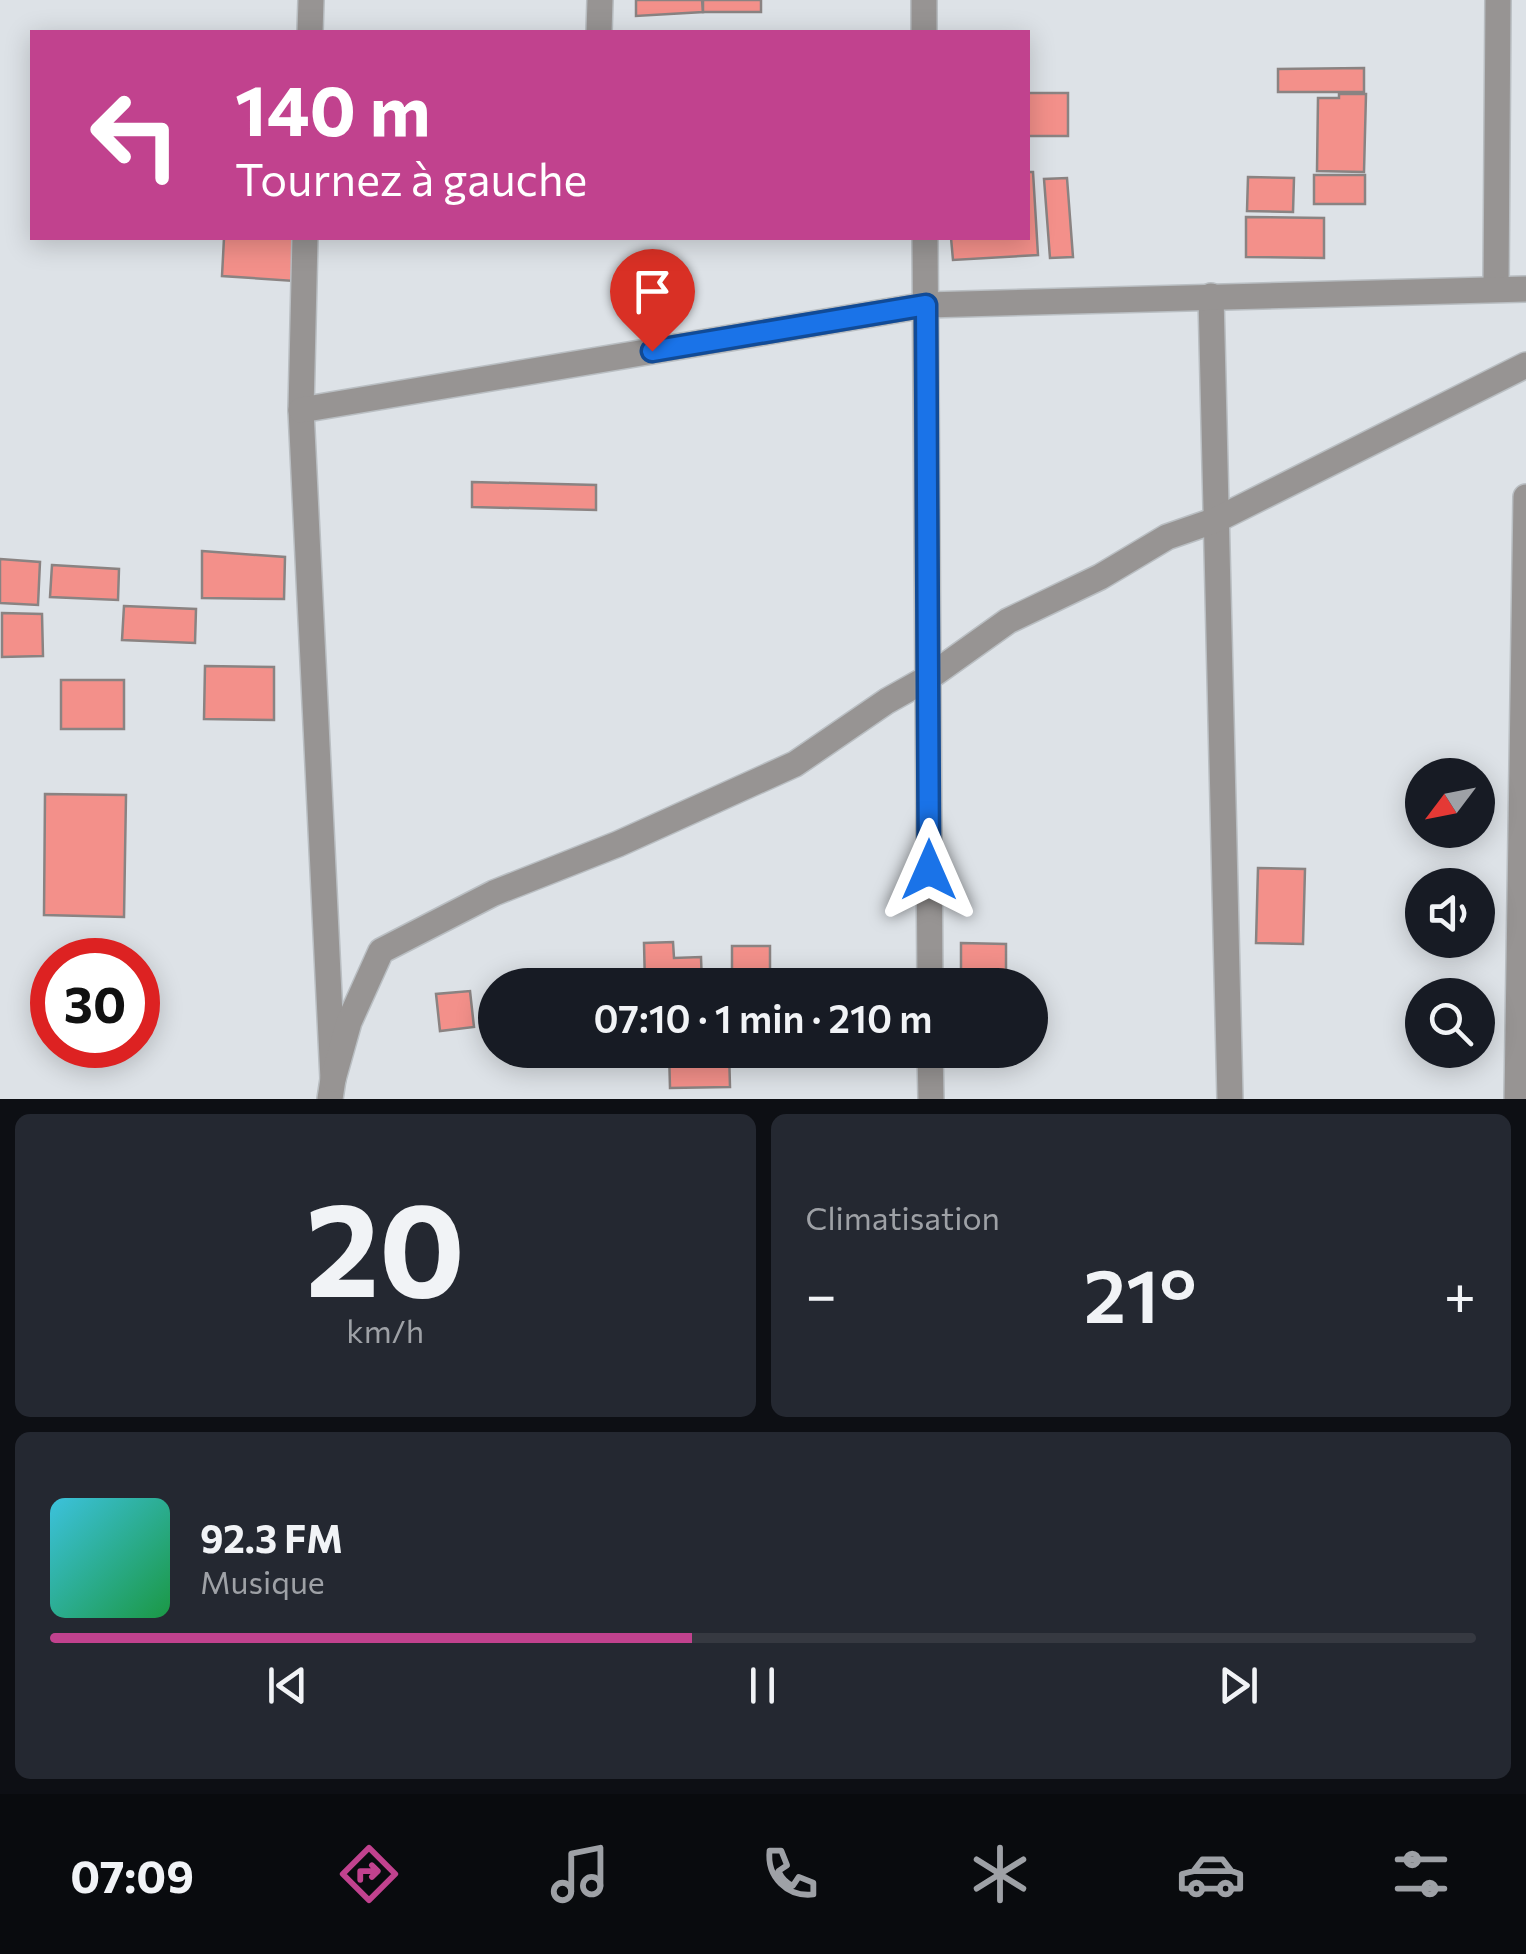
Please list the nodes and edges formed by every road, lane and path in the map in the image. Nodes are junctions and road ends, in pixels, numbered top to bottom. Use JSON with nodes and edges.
{"nodes":[{"id":1,"x":311,"y":0,"type":"edge"},
{"id":2,"x":600,"y":0,"type":"edge"},
{"id":3,"x":924,"y":0,"type":"edge"},
{"id":4,"x":1498,"y":0,"type":"edge"},
{"id":5,"x":310,"y":30,"type":"edge"},
{"id":6,"x":600,"y":30,"type":"edge"},
{"id":7,"x":924,"y":30,"type":"edge"},
{"id":8,"x":305,"y":240,"type":"edge"},
{"id":9,"x":925,"y":240,"type":"edge"},
{"id":10,"x":1526,"y":288,"type":"edge"},
{"id":11,"x":1496,"y":289,"type":"junction"},
{"id":12,"x":1211,"y":296,"type":"junction"},
{"id":13,"x":926,"y":305,"type":"junction"},
{"id":14,"x":1526,"y":365,"type":"edge"},
{"id":15,"x":301,"y":410,"type":"junction"},
{"id":16,"x":1526,"y":497,"type":"edge"},
{"id":17,"x":1216,"y":520,"type":"junction"},
{"id":18,"x":928,"y":678,"type":"junction"},
{"id":19,"x":930,"y":968,"type":"edge"},
{"id":20,"x":930,"y":1068,"type":"edge"},
{"id":21,"x":332,"y":1089,"type":"edge"},
{"id":22,"x":931,"y":1099,"type":"edge"},
{"id":23,"x":1230,"y":1099,"type":"edge"},
{"id":24,"x":1517,"y":1099,"type":"edge"}],
"edges":[{"from":1,"to":5,"type":"street"},
{"from":2,"to":6,"type":"street"},
{"from":3,"to":7,"type":"street"},
{"from":4,"to":11,"type":"street"},
{"from":8,"to":15,"type":"street"},
{"from":9,"to":13,"type":"street"},
{"from":10,"to":11,"type":"street"},
{"from":11,"to":12,"type":"street"},
{"from":12,"to":13,"type":"street"},
{"from":12,"to":17,"type":"street"},
{"from":13,"to":15,"type":"street"},
{"from":13,"to":18,"type":"street"},
{"from":14,"to":17,"type":"street"},
{"from":15,"to":21,"type":"street"},
{"from":16,"to":24,"type":"street"},
{"from":17,"to":18,"type":"street"},
{"from":17,"to":23,"type":"street"},
{"from":18,"to":19,"type":"street"},
{"from":18,"to":21,"type":"street"},
{"from":20,"to":22,"type":"street"}]}
